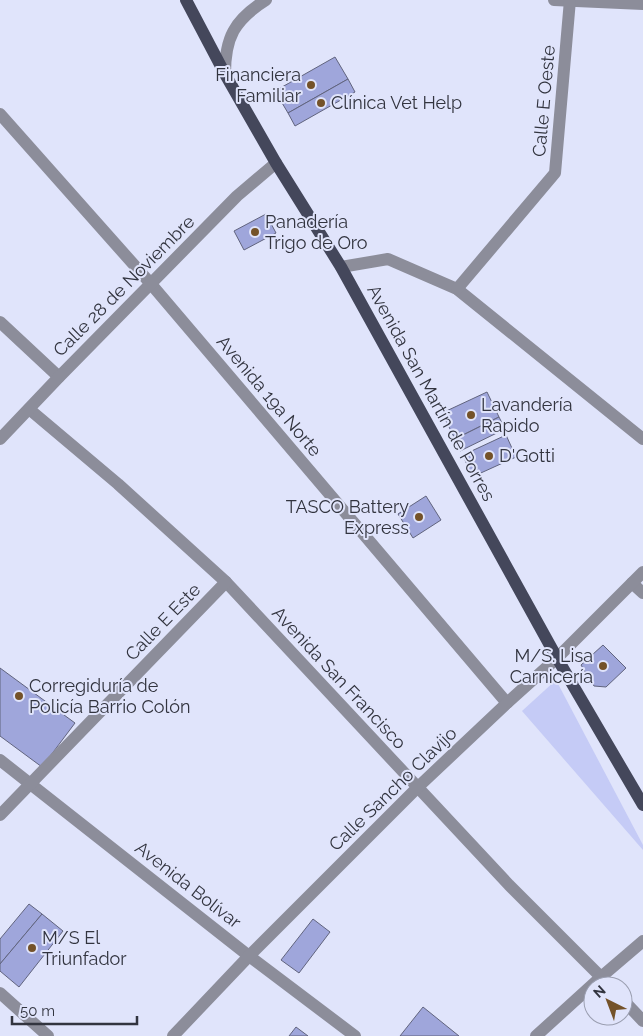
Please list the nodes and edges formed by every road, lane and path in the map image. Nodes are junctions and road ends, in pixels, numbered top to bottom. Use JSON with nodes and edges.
{"nodes":[{"id":1,"x":186,"y":0,"type":"edge"},
{"id":2,"x":266,"y":0,"type":"edge"},
{"id":3,"x":554,"y":0,"type":"edge"},
{"id":4,"x":570,"y":1,"type":"edge"},
{"id":5,"x":643,"y":4,"type":"edge"},
{"id":6,"x":225,"y":74,"type":"junction"},
{"id":7,"x":0,"y":114,"type":"edge"},
{"id":8,"x":276,"y":163,"type":"junction"},
{"id":9,"x":341,"y":267,"type":"junction"},
{"id":10,"x":151,"y":284,"type":"junction"},
{"id":11,"x":457,"y":289,"type":"junction"},
{"id":12,"x":0,"y":322,"type":"edge"},
{"id":13,"x":59,"y":377,"type":"junction"},
{"id":14,"x":29,"y":409,"type":"junction"},
{"id":15,"x":0,"y":439,"type":"edge"},
{"id":16,"x":643,"y":439,"type":"edge"},
{"id":17,"x":643,"y":572,"type":"edge"},
{"id":18,"x":226,"y":582,"type":"junction"},
{"id":19,"x":632,"y":583,"type":"junction"},
{"id":20,"x":643,"y":593,"type":"edge"},
{"id":21,"x":557,"y":658,"type":"junction"},
{"id":22,"x":507,"y":703,"type":"junction"},
{"id":23,"x":0,"y":760,"type":"edge"},
{"id":24,"x":30,"y":783,"type":"junction"},
{"id":25,"x":417,"y":788,"type":"junction"},
{"id":26,"x":643,"y":805,"type":"edge"},
{"id":27,"x":0,"y":815,"type":"edge"},
{"id":28,"x":643,"y":941,"type":"edge"},
{"id":29,"x":249,"y":956,"type":"junction"},
{"id":30,"x":600,"y":976,"type":"edge"},
{"id":31,"x":610,"y":976,"type":"edge"},
{"id":32,"x":0,"y":993,"type":"edge"},
{"id":33,"x":583,"y":999,"type":"edge"},
{"id":34,"x":633,"y":1010,"type":"edge"},
{"id":35,"x":643,"y":1020,"type":"edge"},
{"id":36,"x":48,"y":1036,"type":"edge"},
{"id":37,"x":173,"y":1036,"type":"edge"},
{"id":38,"x":355,"y":1036,"type":"edge"},
{"id":39,"x":536,"y":1036,"type":"edge"}],
"edges":[{"from":1,"to":6,"type":"main road","name":"Avenida San Martín de Porres"},
{"from":2,"to":6,"type":"street"},
{"from":3,"to":4,"type":"street"},
{"from":4,"to":5,"type":"street"},
{"from":4,"to":11,"type":"street","name":"Calle E Oeste"},
{"from":6,"to":8,"type":"main road","name":"Avenida San Martín de Porres"},
{"from":7,"to":10,"type":"street","name":"Avenida 19a Norte"},
{"from":8,"to":9,"type":"main road","name":"Avenida San Martín de Porres"},
{"from":8,"to":10,"type":"street","name":"Calle 28 de Noviembre"},
{"from":9,"to":11,"type":"street"},
{"from":9,"to":21,"type":"main road","name":"Avenida San Martín de Porres"},
{"from":10,"to":13,"type":"street","name":"Calle 28 de Noviembre"},
{"from":10,"to":22,"type":"street","name":"Avenida 19a Norte"},
{"from":11,"to":16,"type":"street"},
{"from":12,"to":13,"type":"street"},
{"from":13,"to":14,"type":"street","name":"Calle 28 de Noviembre"},
{"from":14,"to":15,"type":"street","name":"Calle 28 de Noviembre"},
{"from":14,"to":18,"type":"street","name":"Avenida San Francisco"},
{"from":17,"to":19,"type":"street","name":"Calle Sancho Clavijo"},
{"from":18,"to":24,"type":"street","name":"Calle E Este"},
{"from":18,"to":25,"type":"street","name":"Avenida San Francisco"},
{"from":19,"to":20,"type":"street"},
{"from":19,"to":21,"type":"street","name":"Calle Sancho Clavijo"},
{"from":21,"to":22,"type":"street","name":"Calle Sancho Clavijo"},
{"from":21,"to":26,"type":"main road","name":"Avenida San Martín de Porres"},
{"from":22,"to":25,"type":"street","name":"Calle Sancho Clavijo"},
{"from":23,"to":24,"type":"street","name":"Avenida Bolívar"},
{"from":24,"to":27,"type":"street","name":"Calle E Este"},
{"from":24,"to":29,"type":"street","name":"Avenida Bolívar"},
{"from":25,"to":29,"type":"street","name":"Calle Sancho Clavijo"},
{"from":25,"to":30,"type":"street","name":"Avenida San Francisco"},
{"from":28,"to":31,"type":"street"},
{"from":29,"to":37,"type":"street","name":"Calle Sancho Clavijo"},
{"from":29,"to":38,"type":"street","name":"Avenida Bolívar"},
{"from":32,"to":36,"type":"street"},
{"from":33,"to":39,"type":"street"},
{"from":34,"to":35,"type":"street"}]}
